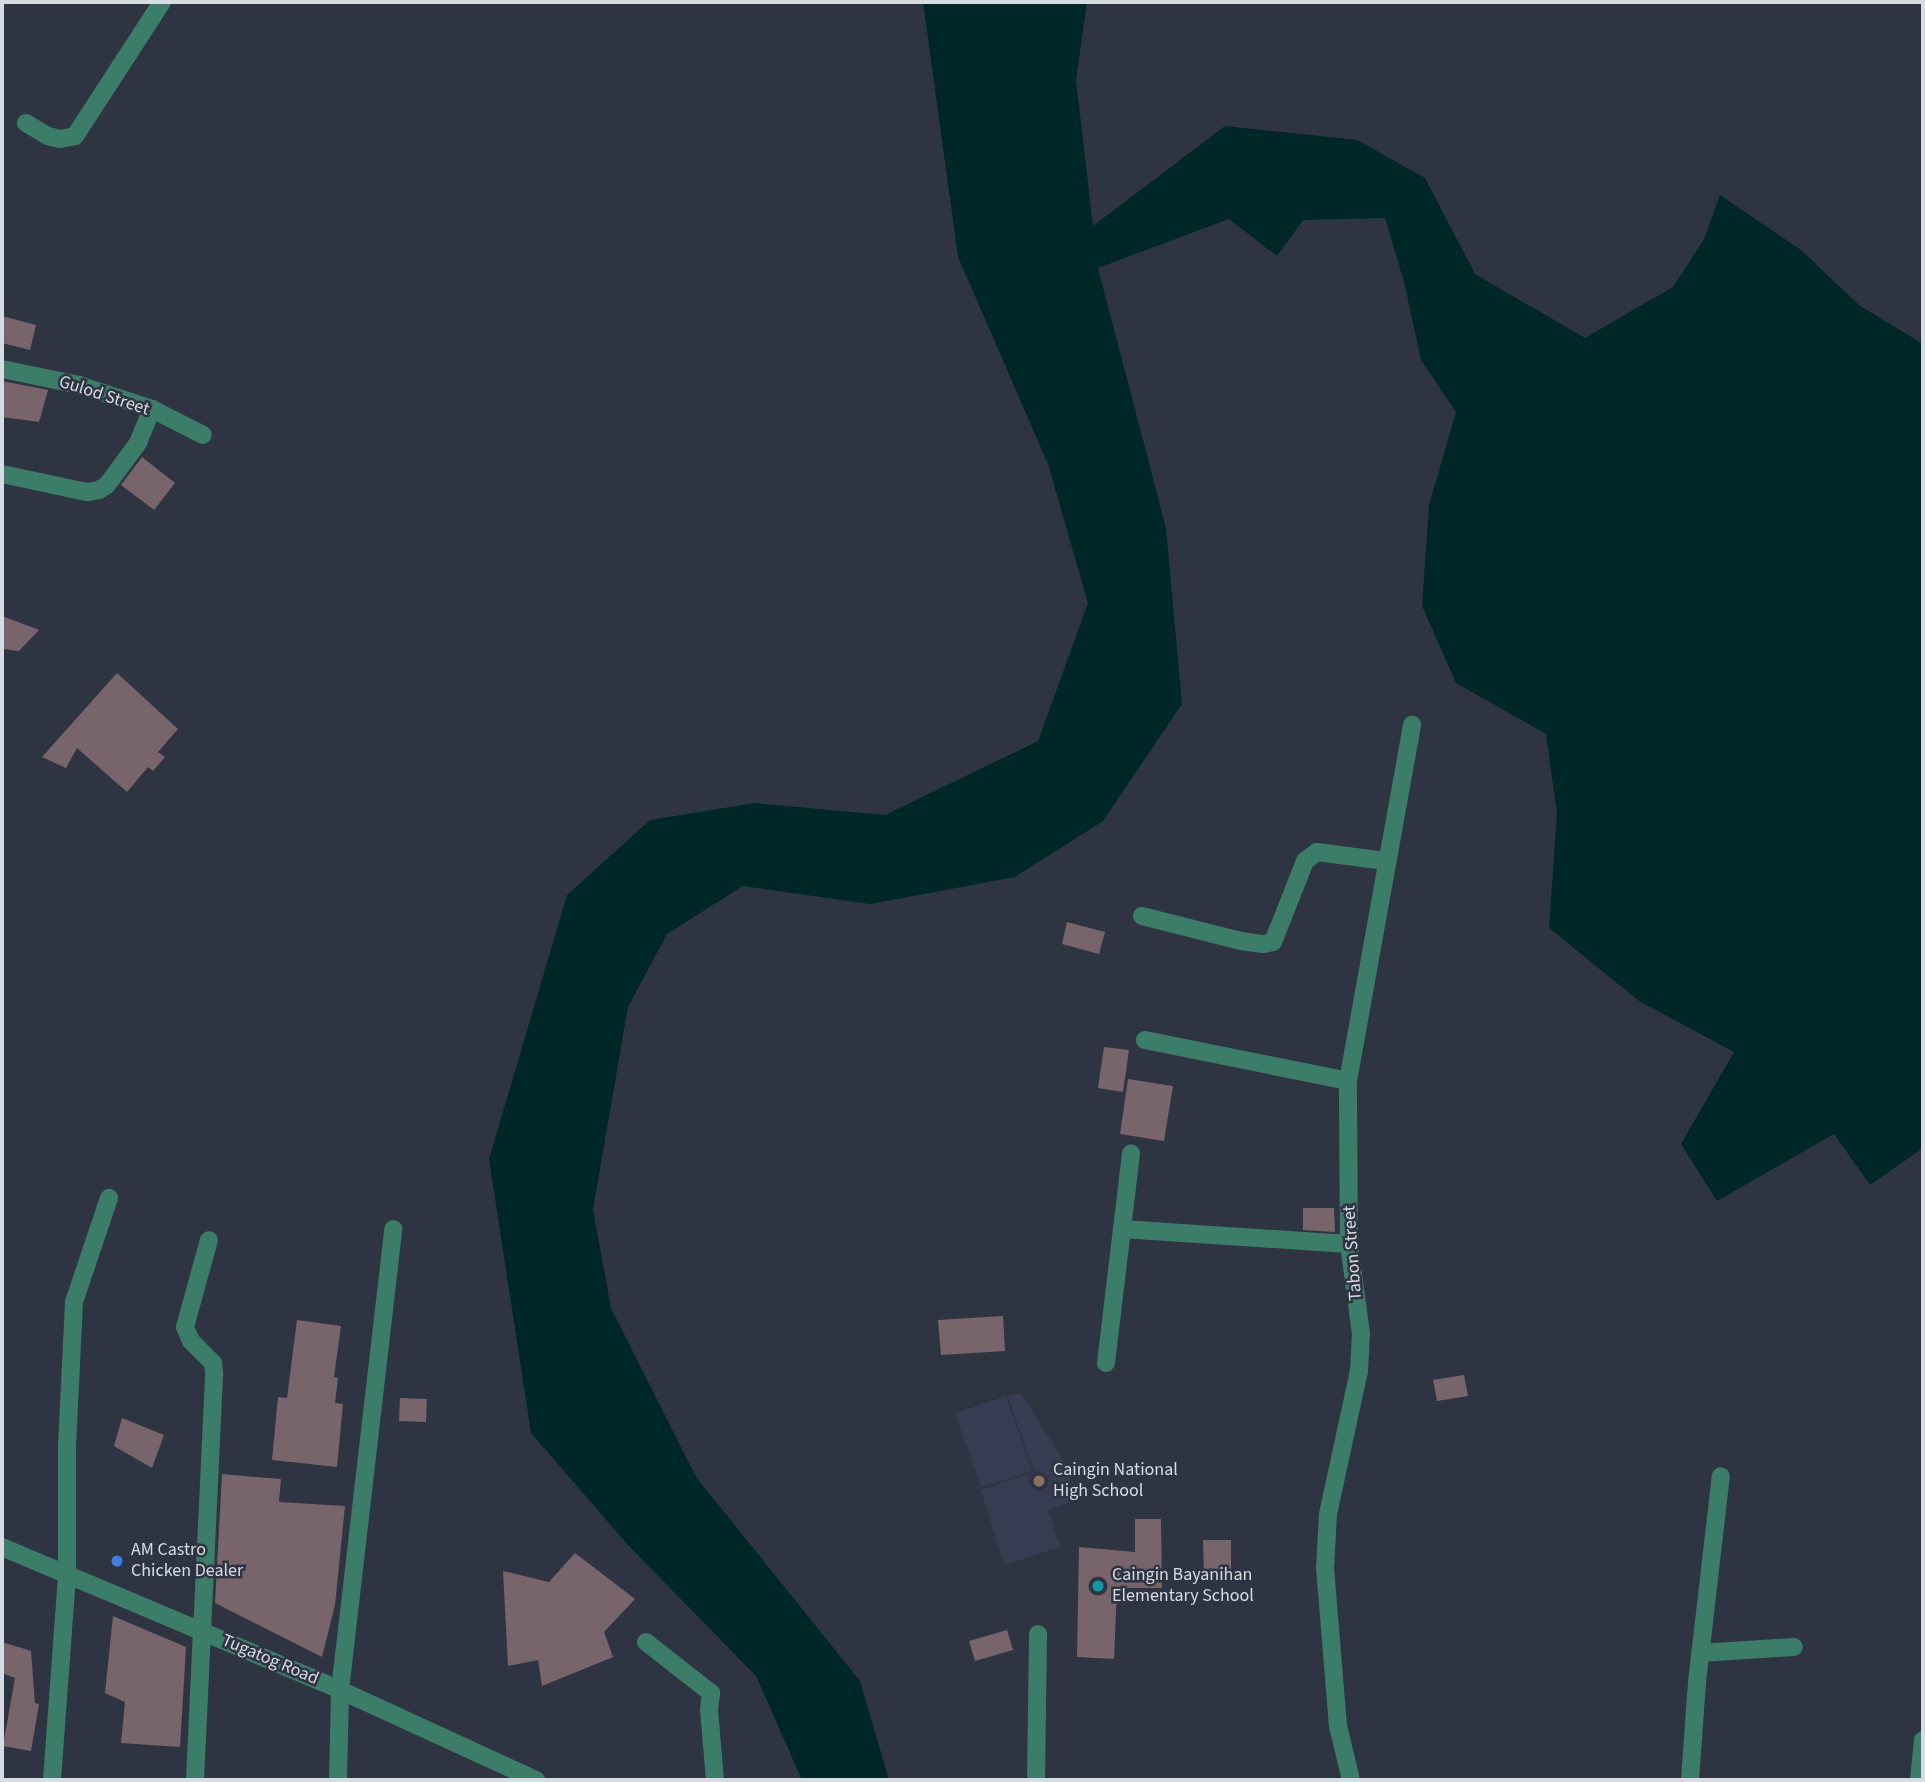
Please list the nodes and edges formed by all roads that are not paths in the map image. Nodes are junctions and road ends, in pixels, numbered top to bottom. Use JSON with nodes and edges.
{"nodes":[{"id":1,"x":162,"y":2,"type":"edge"},
{"id":2,"x":26,"y":123,"type":"dead end"},
{"id":3,"x":2,"y":369,"type":"edge"},
{"id":4,"x":152,"y":409,"type":"junction"},
{"id":5,"x":203,"y":435,"type":"dead end"},
{"id":6,"x":2,"y":474,"type":"edge"},
{"id":7,"x":1412,"y":726,"type":"dead end"},
{"id":8,"x":1385,"y":860,"type":"junction"},
{"id":9,"x":1142,"y":916,"type":"dead end"},
{"id":10,"x":1145,"y":1040,"type":"dead end"},
{"id":11,"x":1348,"y":1082,"type":"junction"},
{"id":12,"x":1131,"y":1153,"type":"dead end"},
{"id":13,"x":109,"y":1198,"type":"dead end"},
{"id":14,"x":393,"y":1229,"type":"dead end"},
{"id":15,"x":1122,"y":1229,"type":"junction"},
{"id":16,"x":209,"y":1240,"type":"dead end"},
{"id":17,"x":1349,"y":1244,"type":"junction"},
{"id":18,"x":1106,"y":1363,"type":"dead end"},
{"id":19,"x":1721,"y":1476,"type":"dead end"},
{"id":20,"x":2,"y":1547,"type":"edge"},
{"id":21,"x":67,"y":1574,"type":"junction"},
{"id":22,"x":203,"y":1631,"type":"junction"},
{"id":23,"x":1038,"y":1634,"type":"dead end"},
{"id":24,"x":646,"y":1642,"type":"dead end"},
{"id":25,"x":1794,"y":1647,"type":"dead end"},
{"id":26,"x":1700,"y":1653,"type":"junction"},
{"id":27,"x":340,"y":1690,"type":"junction"},
{"id":28,"x":1923,"y":1740,"type":"edge"},
{"id":29,"x":52,"y":1780,"type":"edge"},
{"id":30,"x":195,"y":1780,"type":"edge"},
{"id":31,"x":338,"y":1780,"type":"edge"},
{"id":32,"x":536,"y":1780,"type":"edge"},
{"id":33,"x":715,"y":1780,"type":"edge"},
{"id":34,"x":1036,"y":1780,"type":"edge"},
{"id":35,"x":1351,"y":1780,"type":"edge"},
{"id":36,"x":1690,"y":1780,"type":"edge"},
{"id":37,"x":1919,"y":1780,"type":"edge"}],
"edges":[{"from":1,"to":2,"type":"street"},
{"from":3,"to":4,"type":"street","name":"Gulod Street"},
{"from":4,"to":5,"type":"street","name":"Gulod Street"},
{"from":4,"to":6,"type":"street"},
{"from":7,"to":8,"type":"street","name":"Tabon Street"},
{"from":8,"to":9,"type":"street"},
{"from":8,"to":11,"type":"street","name":"Tabon Street"},
{"from":10,"to":11,"type":"street"},
{"from":11,"to":17,"type":"street","name":"Tabon Street"},
{"from":12,"to":15,"type":"street"},
{"from":13,"to":21,"type":"street"},
{"from":14,"to":27,"type":"street"},
{"from":15,"to":17,"type":"street"},
{"from":15,"to":18,"type":"street"},
{"from":16,"to":22,"type":"street"},
{"from":17,"to":35,"type":"street","name":"Tabon Street"},
{"from":19,"to":26,"type":"street"},
{"from":20,"to":21,"type":"street","name":"Tugatog Road"},
{"from":21,"to":22,"type":"street","name":"Tugatog Road"},
{"from":21,"to":29,"type":"street"},
{"from":22,"to":27,"type":"street","name":"Tugatog Road"},
{"from":22,"to":30,"type":"street"},
{"from":23,"to":34,"type":"street"},
{"from":24,"to":33,"type":"street"},
{"from":25,"to":26,"type":"street"},
{"from":26,"to":36,"type":"street"},
{"from":27,"to":31,"type":"street"},
{"from":27,"to":32,"type":"street","name":"Tugatog Road"},
{"from":28,"to":37,"type":"street"}]}
